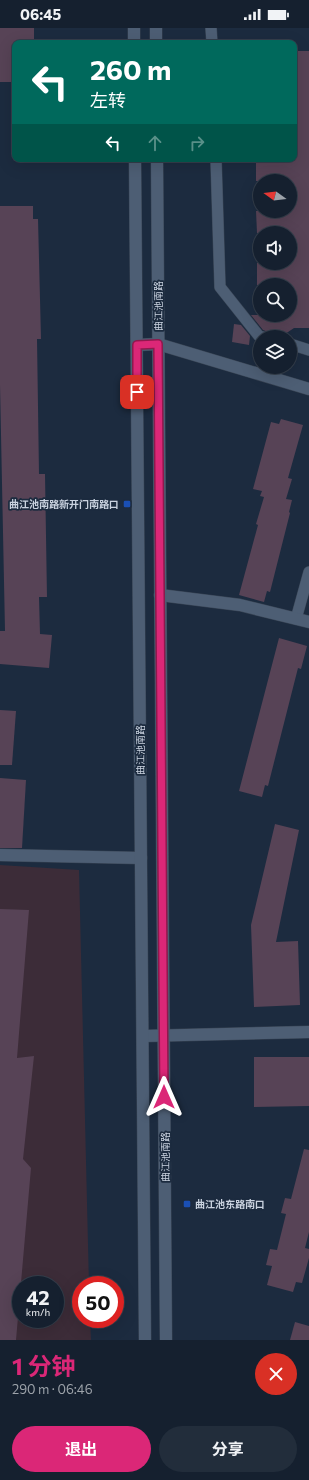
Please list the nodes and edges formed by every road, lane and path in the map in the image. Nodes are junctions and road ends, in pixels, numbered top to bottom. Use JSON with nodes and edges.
{"nodes":[{"id":1,"x":134,"y":28,"type":"edge"},
{"id":2,"x":156,"y":28,"type":"edge"},
{"id":3,"x":211,"y":28,"type":"edge"},
{"id":4,"x":134,"y":40,"type":"edge"},
{"id":5,"x":156,"y":40,"type":"edge"},
{"id":6,"x":212,"y":40,"type":"edge"},
{"id":7,"x":135,"y":162,"type":"edge"},
{"id":8,"x":157,"y":162,"type":"edge"},
{"id":9,"x":216,"y":162,"type":"edge"},
{"id":10,"x":254,"y":330,"type":"edge"},
{"id":11,"x":158,"y":344,"type":"junction"},
{"id":12,"x":137,"y":345,"type":"junction"},
{"id":13,"x":297,"y":346,"type":"edge"},
{"id":14,"x":309,"y":350,"type":"edge"},
{"id":15,"x":309,"y":389,"type":"edge"},
{"id":16,"x":309,"y":572,"type":"edge"},
{"id":17,"x":160,"y":595,"type":"junction"},
{"id":18,"x":296,"y":619,"type":"junction"},
{"id":19,"x":309,"y":622,"type":"edge"},
{"id":20,"x":0,"y":856,"type":"edge"},
{"id":21,"x":141,"y":858,"type":"junction"},
{"id":22,"x":309,"y":1032,"type":"edge"},
{"id":23,"x":143,"y":1036,"type":"junction"},
{"id":24,"x":164,"y":1036,"type":"junction"},
{"id":25,"x":145,"y":1340,"type":"edge"},
{"id":26,"x":166,"y":1340,"type":"edge"}],
"edges":[{"from":1,"to":4,"type":"main road"},
{"from":2,"to":5,"type":"main road"},
{"from":3,"to":6,"type":"lane"},
{"from":7,"to":12,"type":"main road","name":"曲江池南路"},
{"from":8,"to":11,"type":"main road","name":"曲江池南路"},
{"from":9,"to":10,"type":"lane"},
{"from":11,"to":12,"type":"main road"},
{"from":11,"to":15,"type":"main road"},
{"from":11,"to":17,"type":"main road","name":"曲江池南路"},
{"from":12,"to":21,"type":"main road","name":"曲江池南路"},
{"from":13,"to":14,"type":"lane"},
{"from":16,"to":18,"type":"lane"},
{"from":17,"to":18,"type":"main road"},
{"from":17,"to":24,"type":"main road","name":"曲江池南路"},
{"from":18,"to":19,"type":"main road"},
{"from":20,"to":21,"type":"main road"},
{"from":21,"to":23,"type":"main road","name":"曲江池南路"},
{"from":22,"to":24,"type":"main road"},
{"from":23,"to":24,"type":"main road"},
{"from":23,"to":25,"type":"main road","name":"曲江池南路"},
{"from":24,"to":26,"type":"main road","name":"曲江池南路"}]}
